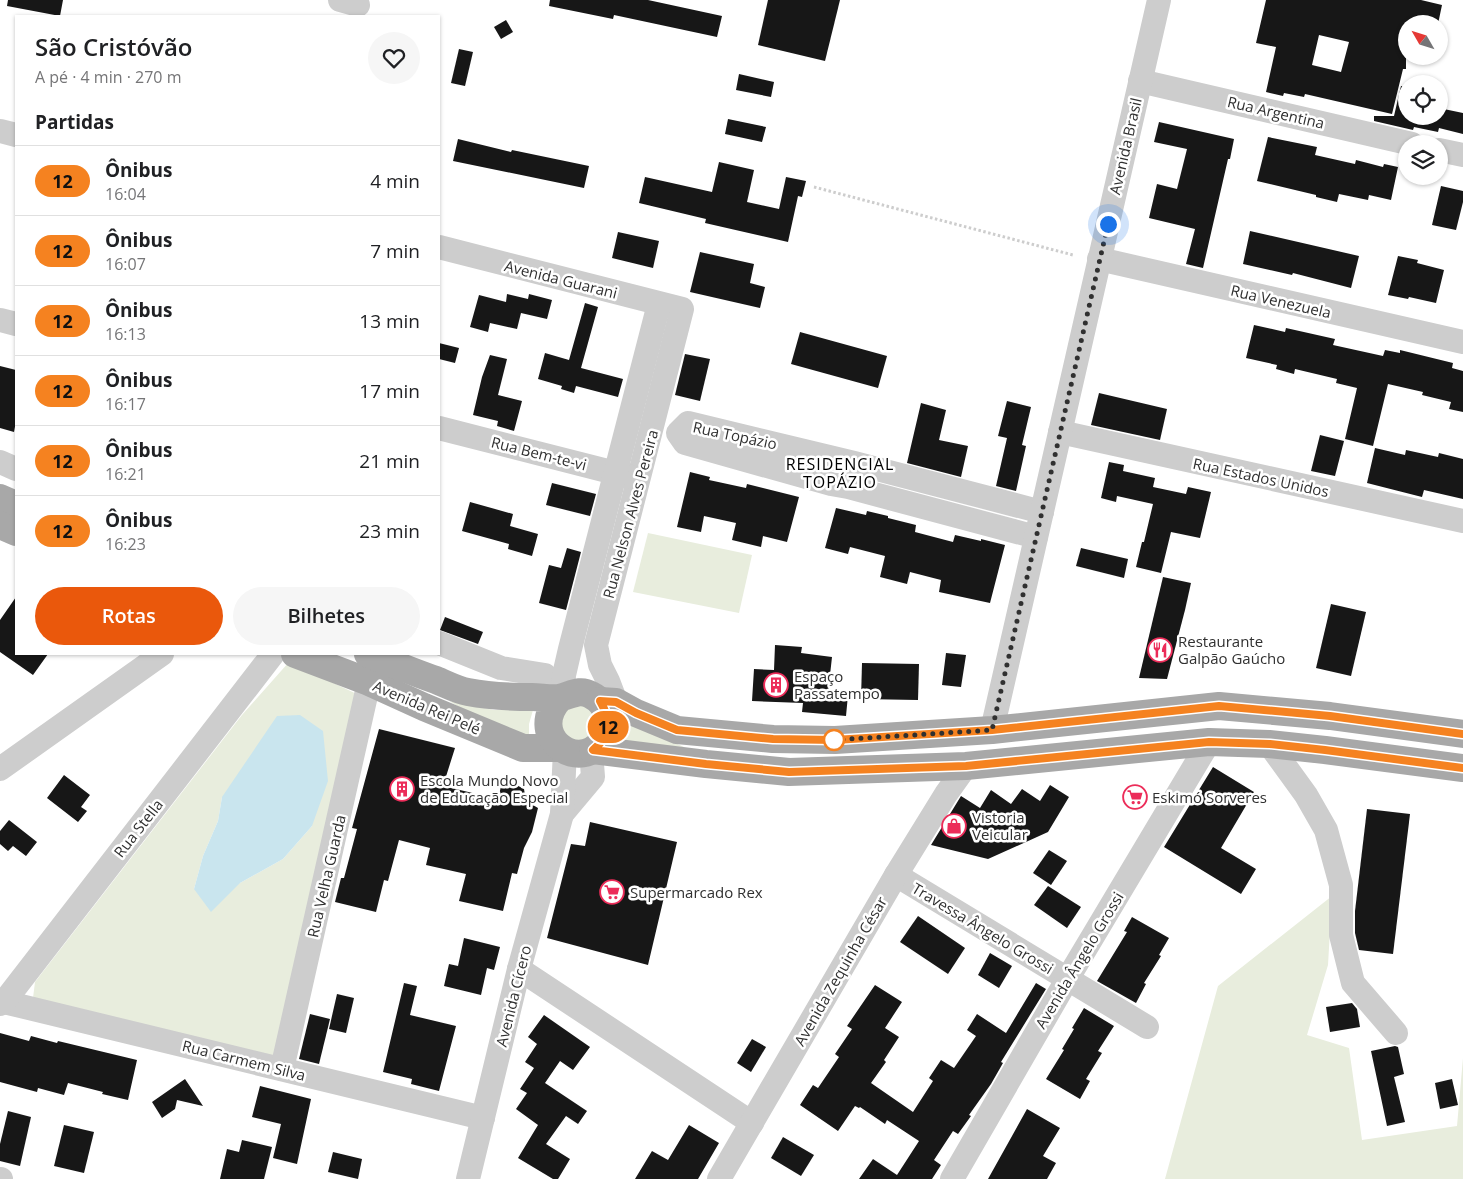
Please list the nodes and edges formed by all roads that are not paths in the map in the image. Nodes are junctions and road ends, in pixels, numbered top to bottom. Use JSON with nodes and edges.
{"nodes":[{"id":1,"x":1159,"y":0,"type":"edge"},
{"id":2,"x":1140,"y":81,"type":"junction"},
{"id":3,"x":0,"y":131,"type":"edge"},
{"id":4,"x":15,"y":136,"type":"edge"},
{"id":5,"x":1398,"y":141,"type":"edge"},
{"id":6,"x":1448,"y":152,"type":"edge"},
{"id":7,"x":1463,"y":156,"type":"edge"},
{"id":8,"x":440,"y":247,"type":"edge"},
{"id":9,"x":1100,"y":259,"type":"junction"},
{"id":10,"x":659,"y":304,"type":"junction"},
{"id":11,"x":682,"y":309,"type":"joint"},
{"id":12,"x":0,"y":320,"type":"edge"},
{"id":13,"x":15,"y":324,"type":"edge"},
{"id":14,"x":1463,"y":342,"type":"edge"},
{"id":15,"x":440,"y":428,"type":"edge"},
{"id":16,"x":1060,"y":432,"type":"junction"},
{"id":17,"x":846,"y":461,"type":"junction"},
{"id":18,"x":0,"y":462,"type":"edge"},
{"id":19,"x":15,"y":469,"type":"edge"},
{"id":20,"x":616,"y":473,"type":"junction"},
{"id":21,"x":640,"y":480,"type":"junction"},
{"id":22,"x":840,"y":486,"type":"junction"},
{"id":23,"x":0,"y":498,"type":"edge"},
{"id":24,"x":15,"y":505,"type":"edge"},
{"id":25,"x":1042,"y":512,"type":"junction"},
{"id":26,"x":1463,"y":521,"type":"edge"},
{"id":27,"x":0,"y":525,"type":"edge"},
{"id":28,"x":15,"y":532,"type":"edge"},
{"id":29,"x":1036,"y":537,"type":"junction"},
{"id":30,"x":440,"y":643,"type":"edge"},
{"id":31,"x":161,"y":655,"type":"edge"},
{"id":32,"x":272,"y":655,"type":"edge"},
{"id":33,"x":298,"y":655,"type":"edge"},
{"id":34,"x":371,"y":655,"type":"edge"},
{"id":35,"x":369,"y":682,"type":"junction"},
{"id":36,"x":562,"y":697,"type":"junction"},
{"id":37,"x":608,"y":706,"type":"junction"},
{"id":38,"x":992,"y":730,"type":"junction"},
{"id":39,"x":1463,"y":734,"type":"edge"},
{"id":40,"x":1209,"y":742,"type":"junction"},
{"id":41,"x":1270,"y":744,"type":"junction"},
{"id":42,"x":578,"y":750,"type":"junction"},
{"id":43,"x":966,"y":766,"type":"junction"},
{"id":44,"x":1463,"y":768,"type":"edge"},
{"id":45,"x":0,"y":769,"type":"edge"},
{"id":46,"x":896,"y":875,"type":"junction"},
{"id":47,"x":519,"y":969,"type":"junction"},
{"id":48,"x":1068,"y":978,"type":"junction"},
{"id":49,"x":2,"y":1003,"type":"edge"},
{"id":50,"x":1147,"y":1026,"type":"dead end"},
{"id":51,"x":1396,"y":1033,"type":"dead end"},
{"id":52,"x":282,"y":1069,"type":"junction"},
{"id":53,"x":483,"y":1118,"type":"junction"},
{"id":54,"x":752,"y":1123,"type":"junction"},
{"id":55,"x":468,"y":1179,"type":"edge"},
{"id":56,"x":719,"y":1179,"type":"edge"},
{"id":57,"x":952,"y":1179,"type":"edge"}],
"edges":[{"from":1,"to":2,"type":"street","name":"Avenida Brasil"},
{"from":2,"to":5,"type":"street","name":"Rua Argentina"},
{"from":2,"to":9,"type":"street","name":"Avenida Brasil"},
{"from":3,"to":4,"type":"street"},
{"from":6,"to":7,"type":"street"},
{"from":8,"to":10,"type":"street","name":"Avenida Guarani"},
{"from":9,"to":14,"type":"street","name":"Rua Venezuela"},
{"from":9,"to":16,"type":"street","name":"Avenida Brasil"},
{"from":10,"to":11,"type":"street","name":"Avenida Guarani"},
{"from":10,"to":20,"type":"street","name":"Rua Nelson Alves Pereira"},
{"from":11,"to":21,"type":"street","name":"Rua Nelson Alves Pereira"},
{"from":12,"to":13,"type":"street"},
{"from":15,"to":20,"type":"street","name":"Rua Bem-te-vi"},
{"from":16,"to":25,"type":"street","name":"Avenida Brasil"},
{"from":16,"to":26,"type":"street","name":"Rua Estados Unidos"},
{"from":17,"to":22,"type":"street"},
{"from":17,"to":22,"type":"street","name":"Rua Topázio"},
{"from":17,"to":25,"type":"street","name":"Rua Topázio"},
{"from":18,"to":19,"type":"street"},
{"from":20,"to":21,"type":"street","name":"Rua Bem-te-vi"},
{"from":20,"to":36,"type":"street","name":"Rua Nelson Alves Pereira"},
{"from":21,"to":37,"type":"street","name":"Rua Nelson Alves Pereira"},
{"from":22,"to":29,"type":"street","name":"Rua Topázio"},
{"from":23,"to":24,"type":"main road"},
{"from":25,"to":29,"type":"street","name":"Avenida Brasil"},
{"from":27,"to":28,"type":"main road"},
{"from":29,"to":38,"type":"street","name":"Avenida Brasil"},
{"from":30,"to":36,"type":"street"},
{"from":31,"to":45,"type":"street"},
{"from":32,"to":49,"type":"street","name":"Rua Stella"},
{"from":33,"to":35,"type":"main road","name":"Avenida Rei Pelé"},
{"from":34,"to":36,"type":"main road","name":"Avenida Rei Pelé"},
{"from":35,"to":42,"type":"main road","name":"Avenida Rei Pelé"},
{"from":35,"to":52,"type":"street","name":"Rua Velha Guarda"},
{"from":36,"to":37,"type":"main road","name":"Avenida Rei Pelé"},
{"from":36,"to":42,"type":"main road"},
{"from":37,"to":38,"type":"main road","name":"Avenida Rei Pelé"},
{"from":37,"to":42,"type":"main road"},
{"from":38,"to":39,"type":"main road","name":"Avenida Rei Pelé"},
{"from":40,"to":41,"type":"main road","name":"Avenida Rei Pelé"},
{"from":40,"to":43,"type":"main road","name":"Avenida Rei Pelé"},
{"from":40,"to":48,"type":"street","name":"Avenida Ângelo Grossi"},
{"from":41,"to":44,"type":"main road","name":"Avenida Rei Pelé"},
{"from":41,"to":51,"type":"street"},
{"from":42,"to":43,"type":"main road","name":"Avenida Rei Pelé"},
{"from":42,"to":47,"type":"street","name":"Avenida Cícero"},
{"from":43,"to":46,"type":"street","name":"Avenida Zequinha César"},
{"from":46,"to":48,"type":"street","name":"Travessa Ângelo Grossi"},
{"from":46,"to":54,"type":"street","name":"Avenida Zequinha César"},
{"from":47,"to":53,"type":"street","name":"Avenida Cícero"},
{"from":47,"to":54,"type":"street"},
{"from":48,"to":50,"type":"street","name":"Travessa Ângelo Grossi"},
{"from":48,"to":57,"type":"street","name":"Avenida Ângelo Grossi"},
{"from":49,"to":52,"type":"street","name":"Rua Carmem Silva"},
{"from":52,"to":53,"type":"street","name":"Rua Carmem Silva"},
{"from":53,"to":55,"type":"street","name":"Avenida Cícero"},
{"from":54,"to":56,"type":"street","name":"Avenida Zequinha César"}]}
